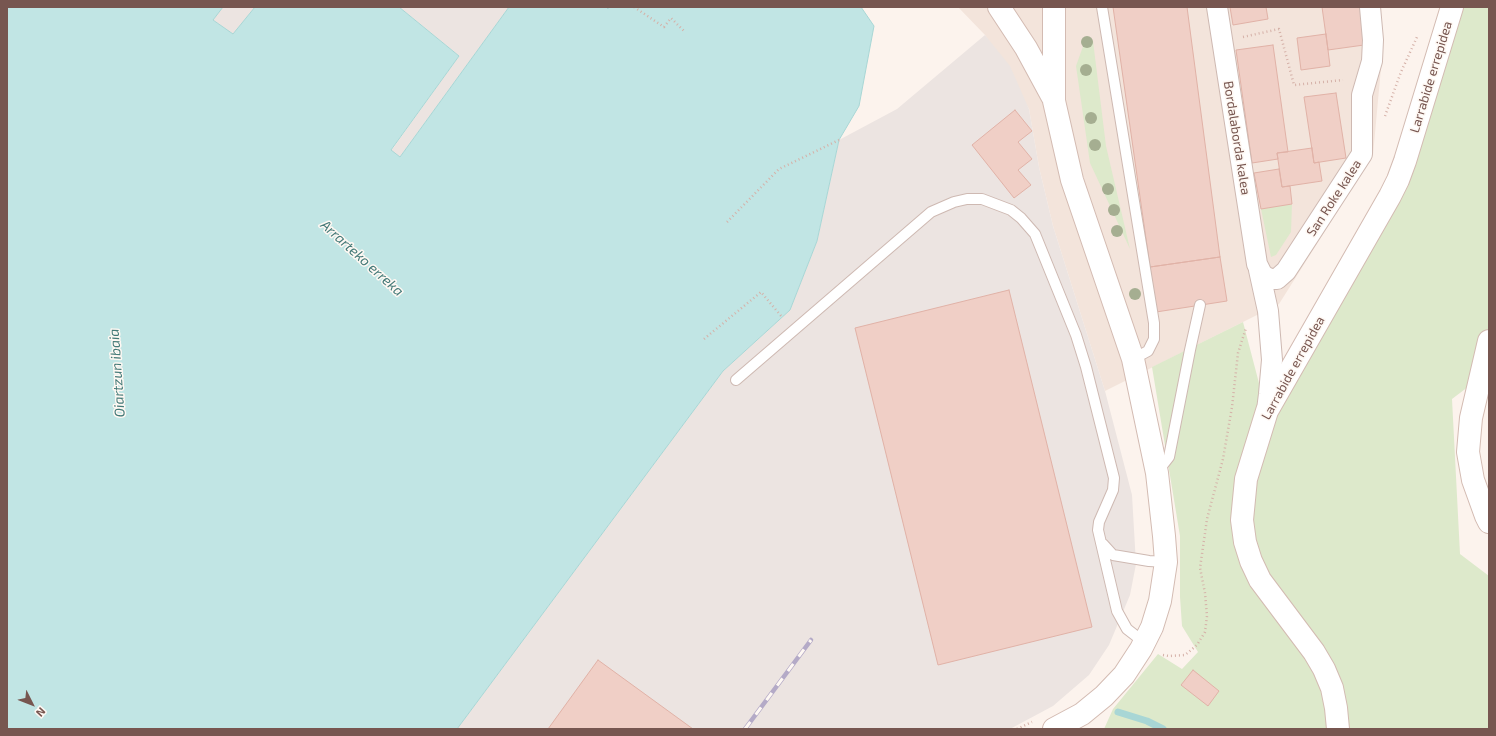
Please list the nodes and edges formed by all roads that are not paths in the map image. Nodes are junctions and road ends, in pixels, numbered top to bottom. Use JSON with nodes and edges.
{"nodes":[{"id":1,"x":999,"y":7,"type":"edge"},
{"id":2,"x":1054,"y":7,"type":"edge"},
{"id":3,"x":1102,"y":7,"type":"edge"},
{"id":4,"x":1216,"y":7,"type":"edge"},
{"id":5,"x":1370,"y":7,"type":"edge"},
{"id":6,"x":1452,"y":7,"type":"edge"},
{"id":7,"x":1054,"y":101,"type":"junction"},
{"id":8,"x":1265,"y":274,"type":"junction"},
{"id":9,"x":1200,"y":305,"type":"dead end"},
{"id":10,"x":1489,"y":341,"type":"edge"},
{"id":11,"x":1133,"y":359,"type":"junction"},
{"id":12,"x":736,"y":380,"type":"dead end"},
{"id":13,"x":1266,"y":411,"type":"junction"},
{"id":14,"x":1157,"y":473,"type":"junction"},
{"id":15,"x":1489,"y":522,"type":"edge"},
{"id":16,"x":1101,"y":540,"type":"junction"},
{"id":17,"x":1166,"y":562,"type":"junction"},
{"id":18,"x":1143,"y":646,"type":"junction"},
{"id":19,"x":1070,"y":725,"type":"edge"},
{"id":20,"x":1338,"y":729,"type":"edge"}],
"edges":[{"from":1,"to":7,"type":"street"},
{"from":2,"to":7,"type":"street"},
{"from":3,"to":11,"type":"lane"},
{"from":4,"to":8,"type":"street","name":"Bordalaborda kalea"},
{"from":5,"to":8,"type":"street","name":"San Roke kalea"},
{"from":6,"to":13,"type":"street","name":"Larrabide errepidea"},
{"from":7,"to":11,"type":"street"},
{"from":8,"to":13,"type":"street","name":"Bordalaborda kalea"},
{"from":9,"to":14,"type":"lane"},
{"from":10,"to":15,"type":"street"},
{"from":11,"to":14,"type":"street"},
{"from":12,"to":16,"type":"lane"},
{"from":13,"to":20,"type":"street","name":"Larrabide errepidea"},
{"from":14,"to":17,"type":"street"},
{"from":16,"to":17,"type":"lane"},
{"from":16,"to":18,"type":"lane"},
{"from":17,"to":18,"type":"street"},
{"from":18,"to":19,"type":"street"}]}
